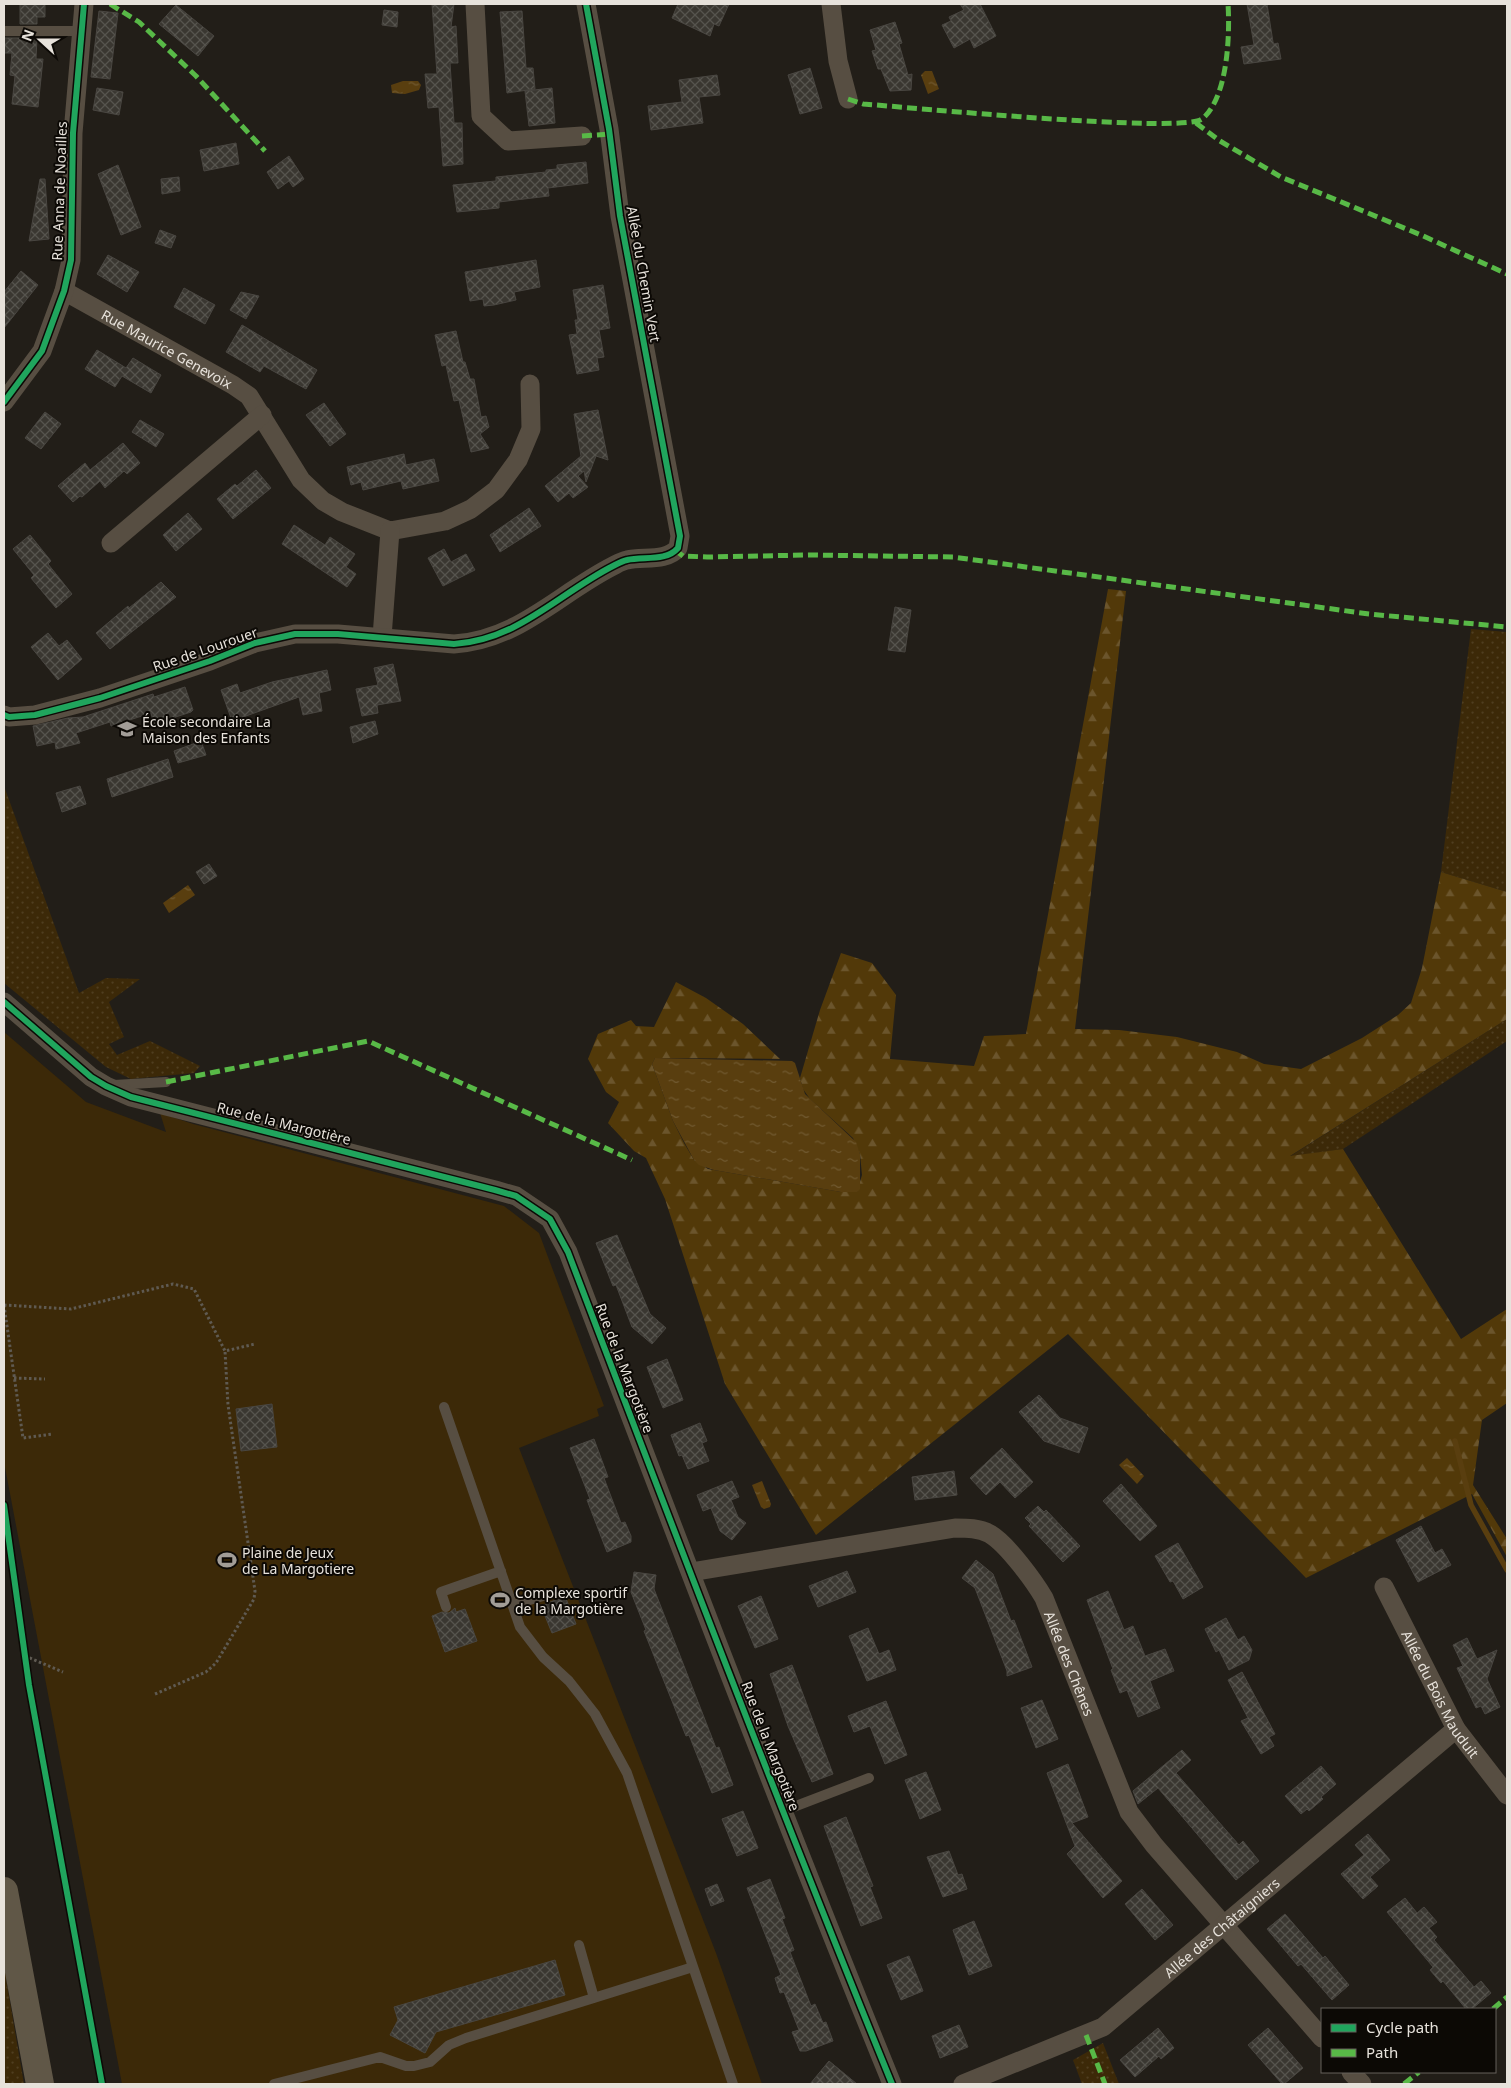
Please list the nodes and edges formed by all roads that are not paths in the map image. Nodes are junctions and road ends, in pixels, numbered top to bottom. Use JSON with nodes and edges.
{"nodes":[{"id":1,"x":84,"y":4,"type":"edge"},
{"id":2,"x":475,"y":4,"type":"edge"},
{"id":3,"x":586,"y":4,"type":"edge"},
{"id":4,"x":831,"y":4,"type":"edge"},
{"id":5,"x":4,"y":31,"type":"edge"},
{"id":6,"x":82,"y":31,"type":"junction"},
{"id":7,"x":848,"y":99,"type":"dead end"},
{"id":8,"x":582,"y":136,"type":"dead end"},
{"id":9,"x":64,"y":291,"type":"junction"},
{"id":10,"x":530,"y":384,"type":"dead end"},
{"id":11,"x":6,"y":396,"type":"edge"},
{"id":12,"x":262,"y":415,"type":"junction"},
{"id":13,"x":390,"y":531,"type":"junction"},
{"id":14,"x":110,"y":542,"type":"dead end"},
{"id":15,"x":678,"y":548,"type":"joint"},
{"id":16,"x":382,"y":638,"type":"junction"},
{"id":17,"x":4,"y":715,"type":"edge"},
{"id":18,"x":4,"y":1002,"type":"edge"},
{"id":19,"x":166,"y":1082,"type":"dead end"},
{"id":20,"x":106,"y":1086,"type":"junction"},
{"id":21,"x":444,"y":1407,"type":"dead end"},
{"id":22,"x":501,"y":1572,"type":"junction"},
{"id":23,"x":691,"y":1572,"type":"junction"},
{"id":24,"x":1384,"y":1587,"type":"dead end"},
{"id":25,"x":543,"y":1596,"type":"dead end"},
{"id":26,"x":513,"y":1605,"type":"junction"},
{"id":27,"x":446,"y":1607,"type":"dead end"},
{"id":28,"x":1456,"y":1729,"type":"junction"},
{"id":29,"x":868,"y":1778,"type":"dead end"},
{"id":30,"x":1507,"y":1795,"type":"edge"},
{"id":31,"x":784,"y":1811,"type":"junction"},
{"id":32,"x":4,"y":1891,"type":"edge"},
{"id":33,"x":1224,"y":1924,"type":"junction"},
{"id":34,"x":579,"y":1944,"type":"dead end"},
{"id":35,"x":693,"y":1967,"type":"junction"},
{"id":36,"x":594,"y":1998,"type":"junction"},
{"id":37,"x":1321,"y":2037,"type":"edge"},
{"id":38,"x":1352,"y":2073,"type":"edge"},
{"id":39,"x":40,"y":2084,"type":"edge"},
{"id":40,"x":274,"y":2084,"type":"edge"},
{"id":41,"x":733,"y":2084,"type":"edge"},
{"id":42,"x":892,"y":2084,"type":"edge"},
{"id":43,"x":963,"y":2084,"type":"edge"},
{"id":44,"x":1362,"y":2084,"type":"edge"}],
"edges":[{"from":1,"to":6,"type":"street","name":"Rue Anna de Noailles"},
{"from":2,"to":8,"type":"street"},
{"from":3,"to":15,"type":"street","name":"Allée du Chemin Vert"},
{"from":4,"to":7,"type":"street"},
{"from":5,"to":6,"type":"lane"},
{"from":6,"to":9,"type":"street","name":"Rue Anna de Noailles"},
{"from":9,"to":11,"type":"street","name":"Rue Anna de Noailles"},
{"from":9,"to":12,"type":"street","name":"Rue Maurice Genevoix"},
{"from":10,"to":13,"type":"street"},
{"from":12,"to":13,"type":"street","name":"Rue Maurice Genevoix"},
{"from":12,"to":14,"type":"street"},
{"from":13,"to":16,"type":"street"},
{"from":15,"to":16,"type":"street","name":"Rue de Lourouer"},
{"from":16,"to":17,"type":"street","name":"Rue de Lourouer"},
{"from":18,"to":20,"type":"street","name":"Rue de la Margotière"},
{"from":19,"to":20,"type":"lane"},
{"from":20,"to":23,"type":"street","name":"Rue de la Margotière"},
{"from":21,"to":22,"type":"lane"},
{"from":22,"to":26,"type":"lane"},
{"from":22,"to":27,"type":"lane"},
{"from":23,"to":31,"type":"street","name":"Rue de la Margotière"},
{"from":23,"to":33,"type":"street","name":"Allée des Chênes"},
{"from":24,"to":28,"type":"street","name":"Allée du Bois Mauduit"},
{"from":25,"to":26,"type":"lane"},
{"from":26,"to":35,"type":"lane"},
{"from":28,"to":30,"type":"street","name":"Allée du Bois Mauduit"},
{"from":28,"to":33,"type":"street","name":"Allée des Châtaigniers"},
{"from":29,"to":31,"type":"lane"},
{"from":31,"to":42,"type":"street","name":"Rue de la Margotière"},
{"from":32,"to":39,"type":"main road"},
{"from":33,"to":37,"type":"street","name":"Allée des Chênes"},
{"from":33,"to":43,"type":"street","name":"Allée des Châtaigniers"},
{"from":34,"to":36,"type":"lane"},
{"from":35,"to":36,"type":"lane"},
{"from":35,"to":41,"type":"lane"},
{"from":36,"to":40,"type":"lane"},
{"from":38,"to":44,"type":"street"}]}
